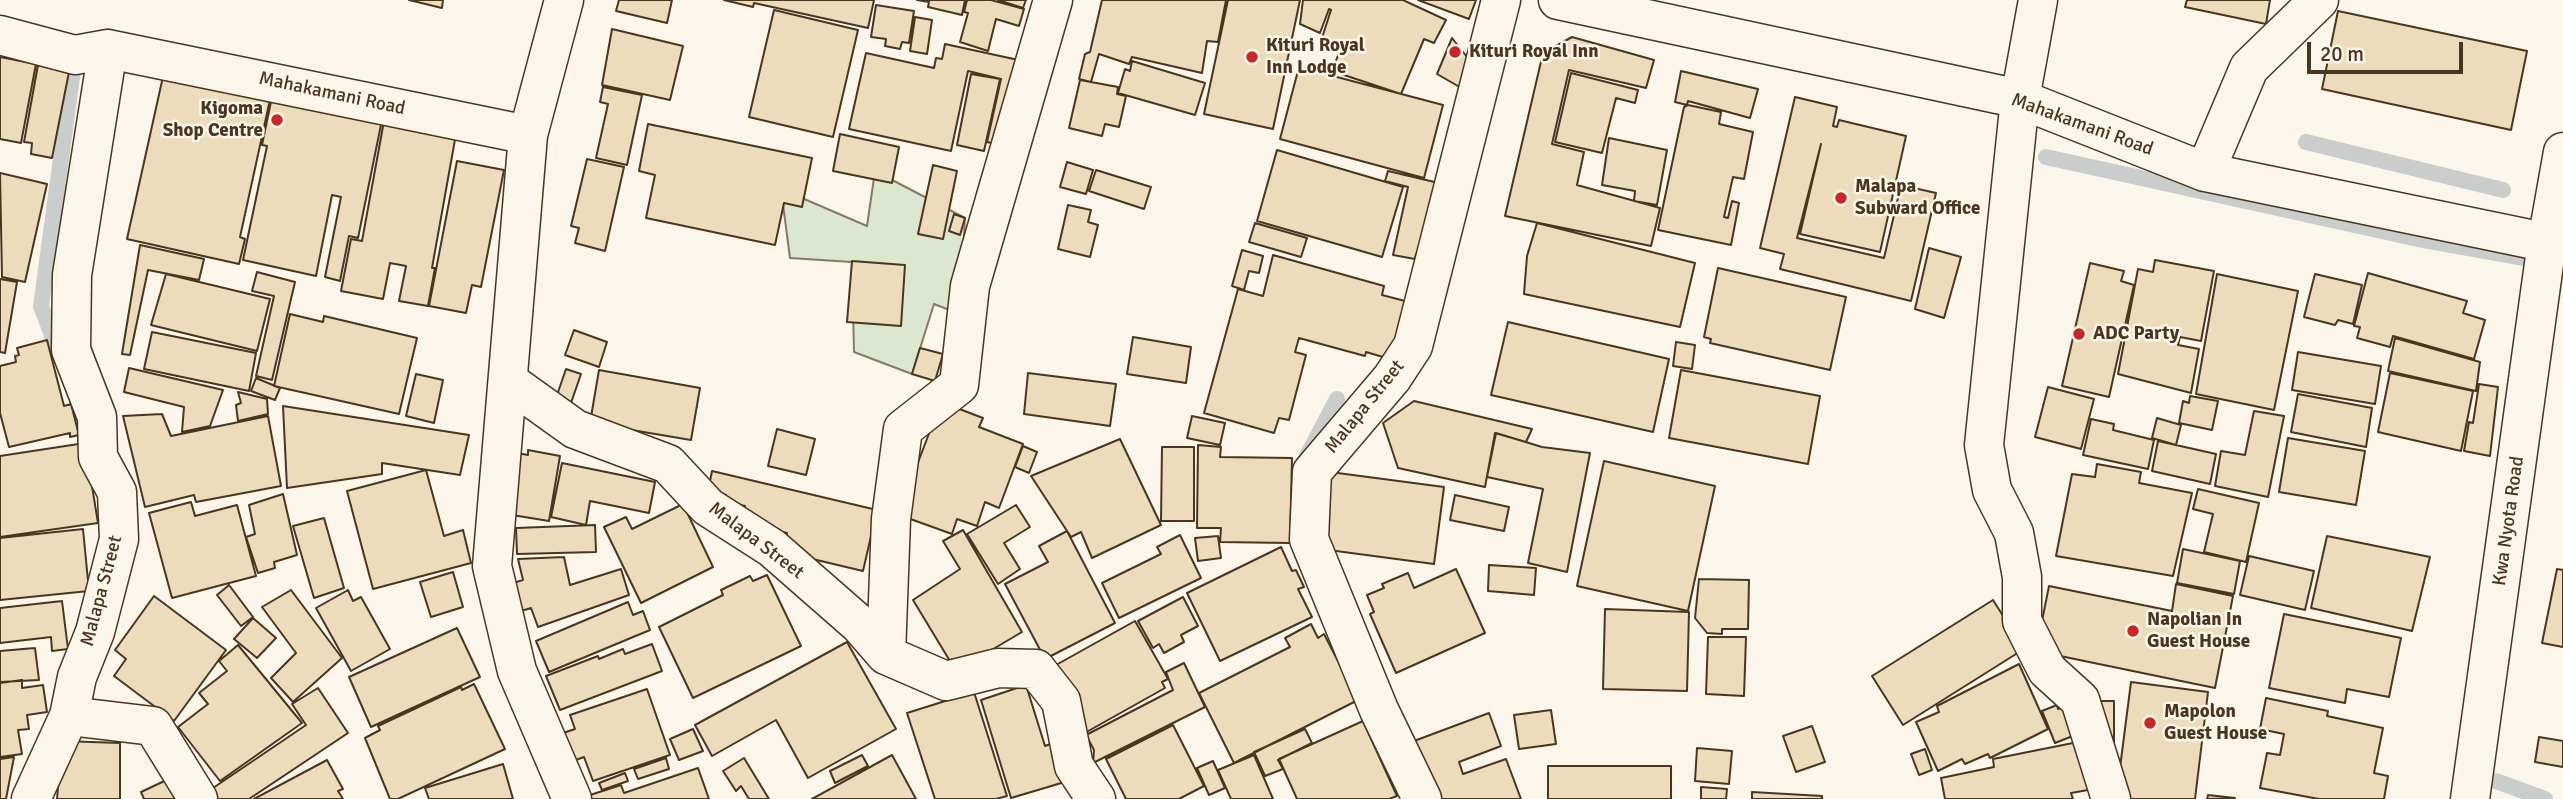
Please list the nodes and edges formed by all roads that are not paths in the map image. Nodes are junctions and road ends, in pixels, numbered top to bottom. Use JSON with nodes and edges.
{"nodes":[{"id":1,"x":564,"y":0,"type":"edge"},
{"id":2,"x":1053,"y":0,"type":"edge"},
{"id":3,"x":1501,"y":0,"type":"edge"},
{"id":4,"x":1558,"y":0,"type":"edge"},
{"id":5,"x":2038,"y":0,"type":"edge"},
{"id":6,"x":2319,"y":0,"type":"edge"},
{"id":7,"x":0,"y":35,"type":"edge"},
{"id":8,"x":108,"y":49,"type":"junction"},
{"id":9,"x":2020,"y":99,"type":"junction"},
{"id":10,"x":528,"y":135,"type":"junction"},
{"id":11,"x":2563,"y":152,"type":"edge"},
{"id":12,"x":2205,"y":172,"type":"junction"},
{"id":13,"x":2555,"y":244,"type":"edge"},
{"id":14,"x":508,"y":381,"type":"junction"},
{"id":15,"x":886,"y":655,"type":"junction"},
{"id":16,"x":69,"y":716,"type":"junction"},
{"id":17,"x":31,"y":799,"type":"edge"},
{"id":18,"x":198,"y":799,"type":"edge"},
{"id":19,"x":572,"y":799,"type":"edge"},
{"id":20,"x":1096,"y":799,"type":"edge"},
{"id":21,"x":1422,"y":799,"type":"edge"},
{"id":22,"x":2111,"y":799,"type":"edge"},
{"id":23,"x":2470,"y":799,"type":"edge"}],
"edges":[{"from":1,"to":10,"type":"street"},
{"from":2,"to":15,"type":"street"},
{"from":3,"to":21,"type":"street","name":"Malapa Street"},
{"from":4,"to":9,"type":"street","name":"Mahakamani Road"},
{"from":5,"to":9,"type":"street"},
{"from":6,"to":12,"type":"street"},
{"from":7,"to":8,"type":"street","name":"Mahakamani Road"},
{"from":8,"to":10,"type":"street","name":"Mahakamani Road"},
{"from":8,"to":16,"type":"street","name":"Malapa Street"},
{"from":9,"to":12,"type":"street","name":"Mahakamani Road"},
{"from":9,"to":22,"type":"street"},
{"from":10,"to":14,"type":"street"},
{"from":11,"to":13,"type":"street","name":"Kwa Nyota Road"},
{"from":12,"to":13,"type":"street","name":"Mahakamani Road"},
{"from":13,"to":23,"type":"street","name":"Kwa Nyota Road"},
{"from":14,"to":15,"type":"street","name":"Malapa Street"},
{"from":14,"to":19,"type":"street"},
{"from":15,"to":20,"type":"street","name":"Malapa Street"},
{"from":16,"to":17,"type":"street","name":"Malapa Street"},
{"from":16,"to":18,"type":"street"}]}
